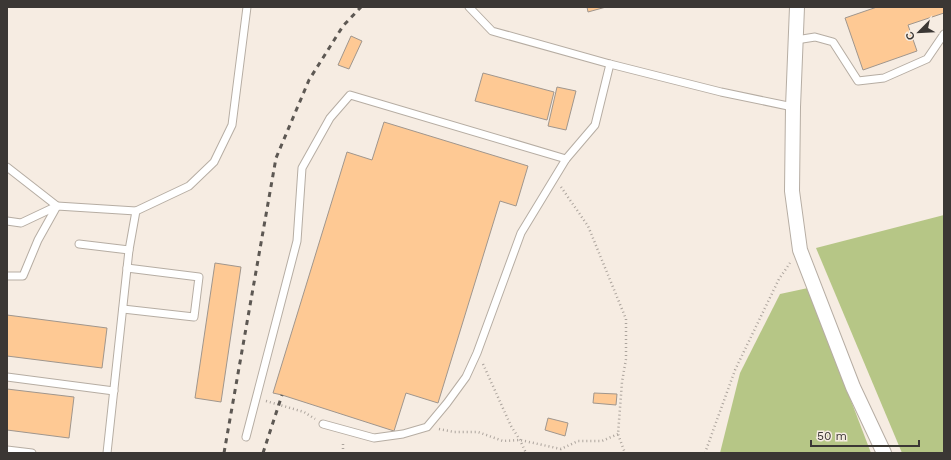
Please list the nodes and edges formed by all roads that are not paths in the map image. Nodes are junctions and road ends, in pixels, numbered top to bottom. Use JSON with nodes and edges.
{"nodes":[{"id":1,"x":247,"y":7,"type":"edge"},
{"id":2,"x":469,"y":7,"type":"edge"},
{"id":3,"x":797,"y":7,"type":"edge"},
{"id":4,"x":944,"y":34,"type":"edge"},
{"id":5,"x":796,"y":40,"type":"junction"},
{"id":6,"x":610,"y":64,"type":"junction"},
{"id":7,"x":793,"y":107,"type":"junction"},
{"id":8,"x":566,"y":160,"type":"junction"},
{"id":9,"x":7,"y":167,"type":"edge"},
{"id":10,"x":57,"y":206,"type":"junction"},
{"id":11,"x":136,"y":211,"type":"junction"},
{"id":12,"x":7,"y":221,"type":"edge"},
{"id":13,"x":79,"y":244,"type":"dead end"},
{"id":14,"x":129,"y":250,"type":"junction"},
{"id":15,"x":127,"y":268,"type":"junction"},
{"id":16,"x":7,"y":276,"type":"edge"},
{"id":17,"x":123,"y":309,"type":"junction"},
{"id":18,"x":7,"y":378,"type":"edge"},
{"id":19,"x":114,"y":391,"type":"junction"},
{"id":20,"x":323,"y":424,"type":"road end"},
{"id":21,"x":246,"y":436,"type":"dead end"},
{"id":22,"x":7,"y":450,"type":"edge"},
{"id":23,"x":32,"y":453,"type":"edge"},
{"id":24,"x":107,"y":453,"type":"edge"},
{"id":25,"x":884,"y":453,"type":"edge"}],
"edges":[{"from":1,"to":11,"type":"lane"},
{"from":2,"to":6,"type":"lane"},
{"from":3,"to":5,"type":"street"},
{"from":4,"to":5,"type":"lane"},
{"from":5,"to":7,"type":"street"},
{"from":6,"to":7,"type":"lane"},
{"from":6,"to":8,"type":"lane"},
{"from":7,"to":25,"type":"street"},
{"from":8,"to":20,"type":"lane"},
{"from":8,"to":21,"type":"lane"},
{"from":9,"to":10,"type":"lane"},
{"from":10,"to":11,"type":"lane"},
{"from":10,"to":12,"type":"lane"},
{"from":10,"to":16,"type":"lane"},
{"from":11,"to":14,"type":"lane"},
{"from":13,"to":14,"type":"lane"},
{"from":14,"to":15,"type":"lane"},
{"from":15,"to":17,"type":"lane"},
{"from":15,"to":17,"type":"lane"},
{"from":17,"to":19,"type":"lane"},
{"from":18,"to":19,"type":"lane"},
{"from":19,"to":24,"type":"lane"},
{"from":22,"to":23,"type":"lane"}]}
